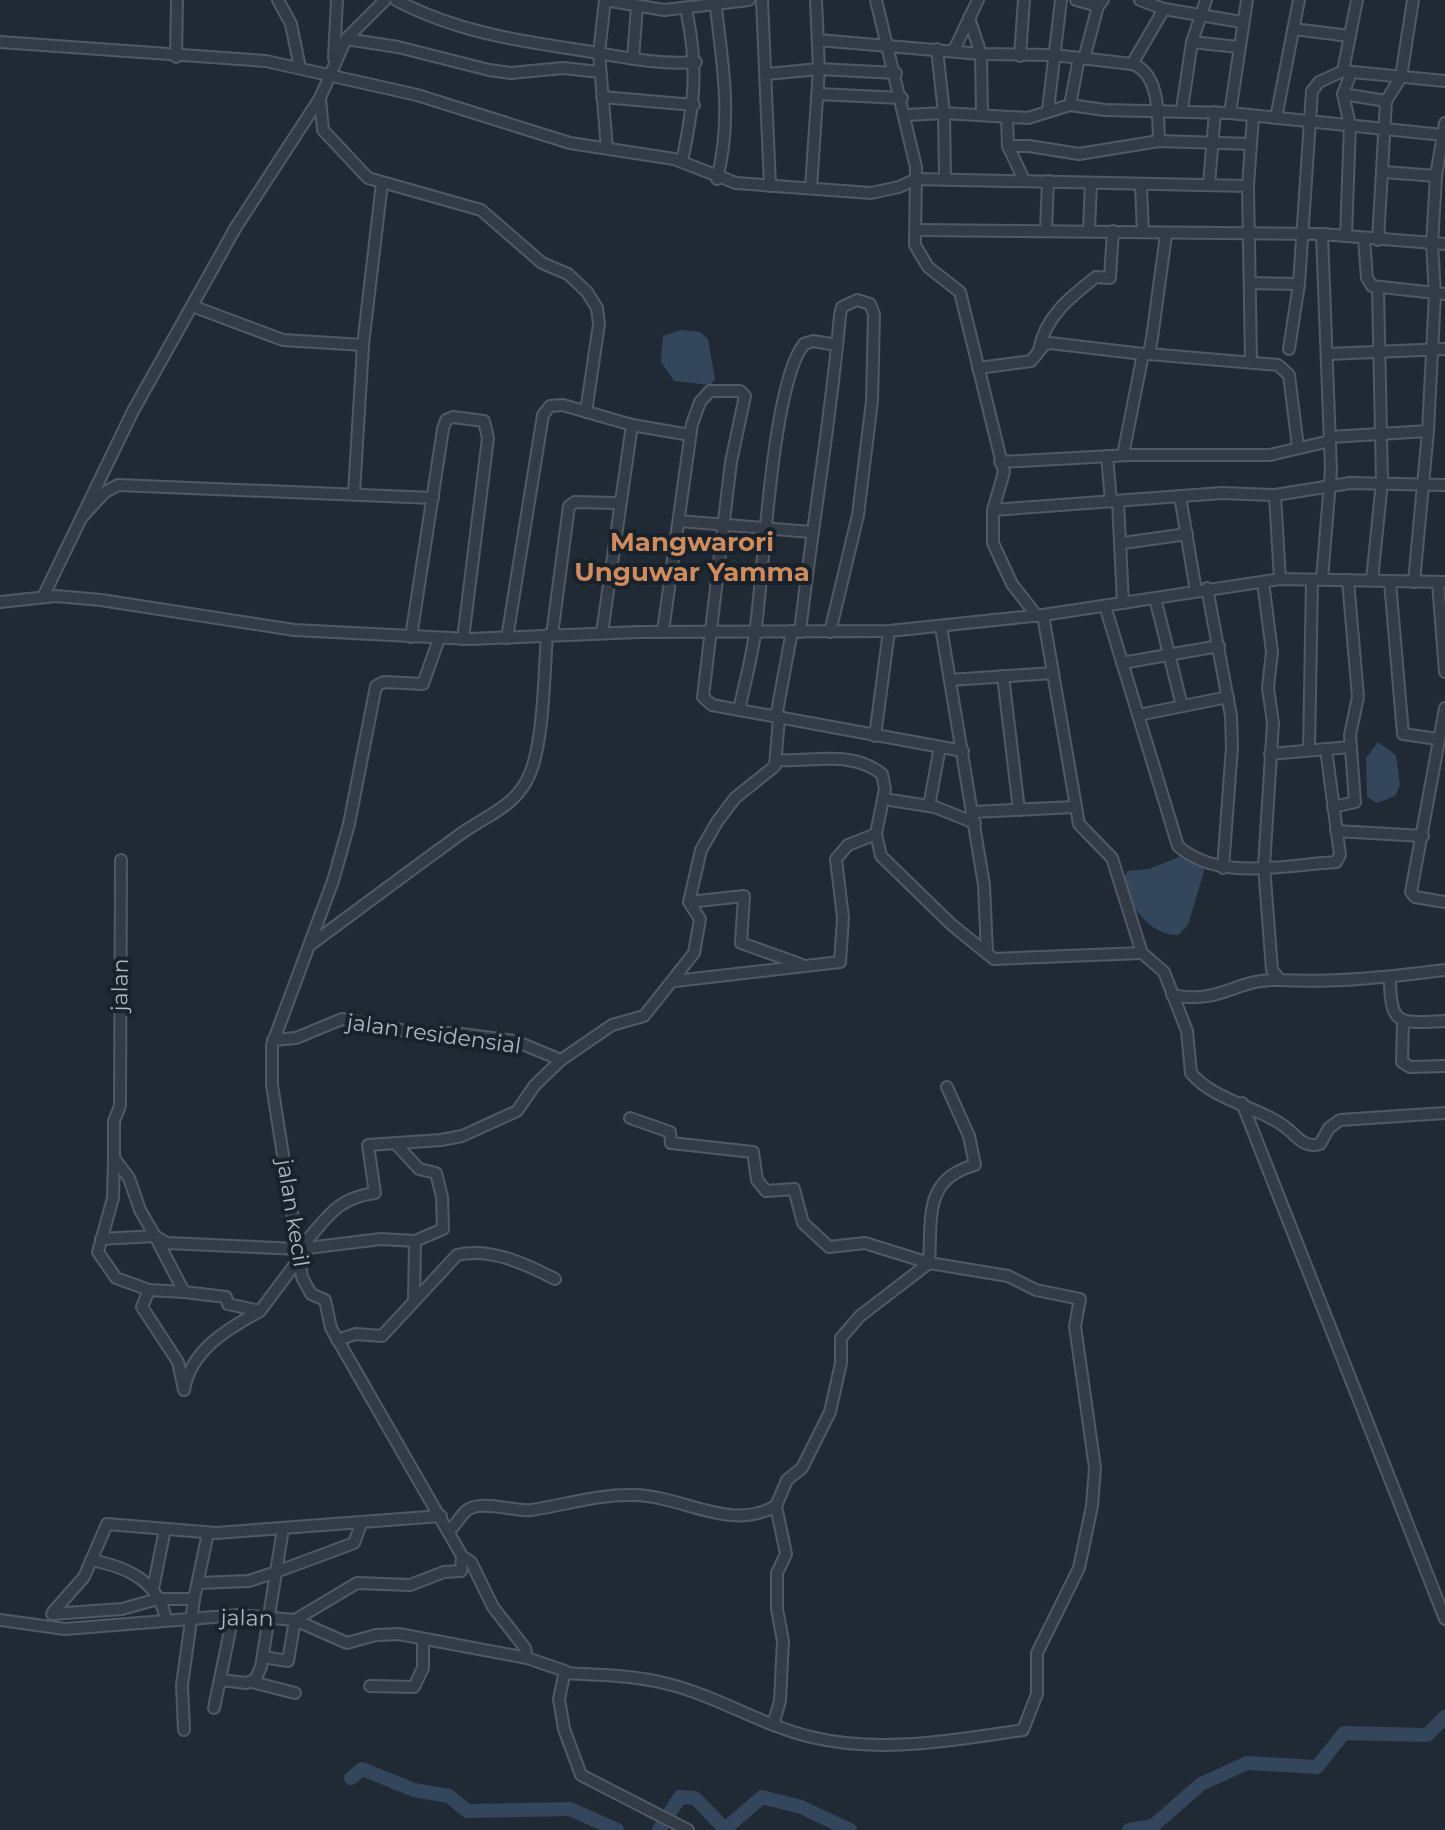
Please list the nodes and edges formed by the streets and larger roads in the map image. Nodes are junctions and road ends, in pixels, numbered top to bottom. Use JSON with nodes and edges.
{"nodes":[{"id":1,"x":177,"y":0,"type":"edge"},
{"id":2,"x":278,"y":0,"type":"edge"},
{"id":3,"x":337,"y":0,"type":"edge"},
{"id":4,"x":385,"y":0,"type":"edge"},
{"id":5,"x":396,"y":0,"type":"edge"},
{"id":6,"x":605,"y":0,"type":"edge"},
{"id":7,"x":749,"y":0,"type":"edge"},
{"id":8,"x":762,"y":0,"type":"edge"},
{"id":9,"x":816,"y":0,"type":"edge"},
{"id":10,"x":876,"y":0,"type":"edge"},
{"id":11,"x":978,"y":0,"type":"edge"},
{"id":12,"x":1024,"y":0,"type":"edge"},
{"id":13,"x":1061,"y":0,"type":"edge"},
{"id":14,"x":1076,"y":0,"type":"edge"},
{"id":15,"x":1140,"y":0,"type":"edge"},
{"id":16,"x":1206,"y":0,"type":"edge"},
{"id":17,"x":1247,"y":0,"type":"edge"},
{"id":18,"x":1299,"y":0,"type":"edge"},
{"id":19,"x":1357,"y":0,"type":"edge"},
{"id":20,"x":1413,"y":0,"type":"edge"},
{"id":21,"x":735,"y":1,"type":"edge"},
{"id":22,"x":715,"y":2,"type":"edge"},
{"id":23,"x":1101,"y":3,"type":"edge"},
{"id":24,"x":662,"y":5,"type":"edge"},
{"id":25,"x":637,"y":6,"type":"junction"},
{"id":26,"x":686,"y":9,"type":"junction"},
{"id":27,"x":1164,"y":9,"type":"junction"},
{"id":28,"x":1203,"y":16,"type":"junction"},
{"id":29,"x":969,"y":18,"type":"junction"},
{"id":30,"x":1242,"y":22,"type":"junction"},
{"id":31,"x":1293,"y":29,"type":"junction"},
{"id":32,"x":1350,"y":36,"type":"junction"},
{"id":33,"x":346,"y":39,"type":"junction"},
{"id":34,"x":818,"y":40,"type":"junction"},
{"id":35,"x":0,"y":42,"type":"edge"},
{"id":36,"x":1192,"y":42,"type":"junction"},
{"id":37,"x":889,"y":44,"type":"junction"},
{"id":38,"x":1238,"y":47,"type":"junction"},
{"id":39,"x":937,"y":49,"type":"junction"},
{"id":40,"x":954,"y":50,"type":"junction"},
{"id":41,"x":599,"y":53,"type":"junction"},
{"id":42,"x":981,"y":54,"type":"junction"},
{"id":43,"x":1054,"y":55,"type":"junction"},
{"id":44,"x":1020,"y":56,"type":"junction"},
{"id":45,"x":176,"y":57,"type":"junction"},
{"id":46,"x":1082,"y":58,"type":"junction"},
{"id":47,"x":633,"y":59,"type":"junction"},
{"id":48,"x":696,"y":62,"type":"junction"},
{"id":49,"x":1132,"y":64,"type":"junction"},
{"id":50,"x":300,"y":68,"type":"junction"},
{"id":51,"x":819,"y":69,"type":"junction"},
{"id":52,"x":600,"y":72,"type":"junction"},
{"id":53,"x":1347,"y":72,"type":"junction"},
{"id":54,"x":896,"y":73,"type":"junction"},
{"id":55,"x":767,"y":74,"type":"junction"},
{"id":56,"x":333,"y":76,"type":"junction"},
{"id":57,"x":1401,"y":77,"type":"junction"},
{"id":58,"x":1445,"y":81,"type":"edge"},
{"id":59,"x":818,"y":94,"type":"junction"},
{"id":60,"x":1343,"y":94,"type":"junction"},
{"id":61,"x":602,"y":97,"type":"junction"},
{"id":62,"x":320,"y":98,"type":"junction"},
{"id":63,"x":902,"y":98,"type":"junction"},
{"id":64,"x":1386,"y":101,"type":"junction"},
{"id":65,"x":694,"y":105,"type":"junction"},
{"id":66,"x":1070,"y":105,"type":"junction"},
{"id":67,"x":1182,"y":109,"type":"junction"},
{"id":68,"x":1048,"y":110,"type":"junction"},
{"id":69,"x":1158,"y":111,"type":"junction"},
{"id":70,"x":1215,"y":112,"type":"junction"},
{"id":71,"x":944,"y":113,"type":"junction"},
{"id":72,"x":1230,"y":113,"type":"junction"},
{"id":73,"x":906,"y":115,"type":"junction"},
{"id":74,"x":982,"y":115,"type":"junction"},
{"id":75,"x":1253,"y":116,"type":"junction"},
{"id":76,"x":1007,"y":117,"type":"junction"},
{"id":77,"x":1276,"y":118,"type":"junction"},
{"id":78,"x":1312,"y":120,"type":"junction"},
{"id":79,"x":1445,"y":123,"type":"edge"},
{"id":80,"x":1350,"y":125,"type":"junction"},
{"id":81,"x":1384,"y":128,"type":"junction"},
{"id":82,"x":1443,"y":135,"type":"junction"},
{"id":83,"x":1159,"y":141,"type":"junction"},
{"id":84,"x":1215,"y":142,"type":"junction"},
{"id":85,"x":1251,"y":144,"type":"junction"},
{"id":86,"x":1008,"y":146,"type":"junction"},
{"id":87,"x":607,"y":148,"type":"junction"},
{"id":88,"x":682,"y":162,"type":"junction"},
{"id":89,"x":1384,"y":172,"type":"junction"},
{"id":90,"x":1436,"y":176,"type":"junction"},
{"id":91,"x":717,"y":179,"type":"junction"},
{"id":92,"x":916,"y":179,"type":"junction"},
{"id":93,"x":945,"y":180,"type":"junction"},
{"id":94,"x":1024,"y":180,"type":"junction"},
{"id":95,"x":1048,"y":181,"type":"junction"},
{"id":96,"x":382,"y":183,"type":"junction"},
{"id":97,"x":1091,"y":183,"type":"junction"},
{"id":98,"x":1209,"y":184,"type":"junction"},
{"id":99,"x":770,"y":186,"type":"junction"},
{"id":100,"x":1141,"y":186,"type":"junction"},
{"id":101,"x":1248,"y":186,"type":"junction"},
{"id":102,"x":811,"y":188,"type":"junction"},
{"id":103,"x":916,"y":230,"type":"junction"},
{"id":104,"x":1089,"y":230,"type":"junction"},
{"id":105,"x":1046,"y":231,"type":"junction"},
{"id":106,"x":1113,"y":231,"type":"junction"},
{"id":107,"x":1143,"y":232,"type":"junction"},
{"id":108,"x":1250,"y":233,"type":"junction"},
{"id":109,"x":1322,"y":234,"type":"junction"},
{"id":110,"x":1166,"y":235,"type":"junction"},
{"id":111,"x":1300,"y":235,"type":"junction"},
{"id":112,"x":1346,"y":236,"type":"junction"},
{"id":113,"x":1364,"y":239,"type":"junction"},
{"id":114,"x":1378,"y":240,"type":"junction"},
{"id":115,"x":1432,"y":244,"type":"junction"},
{"id":116,"x":1445,"y":244,"type":"edge"},
{"id":117,"x":1251,"y":283,"type":"junction"},
{"id":118,"x":1299,"y":284,"type":"junction"},
{"id":119,"x":1378,"y":289,"type":"junction"},
{"id":120,"x":1440,"y":294,"type":"edge"},
{"id":121,"x":192,"y":306,"type":"junction"},
{"id":122,"x":363,"y":345,"type":"junction"},
{"id":123,"x":837,"y":345,"type":"junction"},
{"id":124,"x":1289,"y":349,"type":"dead end"},
{"id":125,"x":1430,"y":349,"type":"junction"},
{"id":126,"x":1445,"y":349,"type":"edge"},
{"id":127,"x":1039,"y":351,"type":"junction"},
{"id":128,"x":1379,"y":351,"type":"junction"},
{"id":129,"x":1146,"y":354,"type":"junction"},
{"id":130,"x":1328,"y":354,"type":"junction"},
{"id":131,"x":1251,"y":361,"type":"junction"},
{"id":132,"x":978,"y":368,"type":"junction"},
{"id":133,"x":586,"y":412,"type":"junction"},
{"id":134,"x":632,"y":425,"type":"junction"},
{"id":135,"x":1428,"y":431,"type":"junction"},
{"id":136,"x":1380,"y":434,"type":"junction"},
{"id":137,"x":690,"y":435,"type":"junction"},
{"id":138,"x":1330,"y":439,"type":"junction"},
{"id":139,"x":1298,"y":447,"type":"junction"},
{"id":140,"x":1123,"y":455,"type":"junction"},
{"id":141,"x":1107,"y":456,"type":"junction"},
{"id":142,"x":1000,"y":462,"type":"junction"},
{"id":143,"x":1382,"y":482,"type":"junction"},
{"id":144,"x":1422,"y":484,"type":"junction"},
{"id":145,"x":1445,"y":485,"type":"edge"},
{"id":146,"x":1327,"y":487,"type":"junction"},
{"id":147,"x":354,"y":493,"type":"junction"},
{"id":148,"x":1275,"y":495,"type":"junction"},
{"id":149,"x":1180,"y":496,"type":"junction"},
{"id":150,"x":433,"y":498,"type":"junction"},
{"id":151,"x":1114,"y":501,"type":"junction"},
{"id":152,"x":618,"y":503,"type":"junction"},
{"id":153,"x":993,"y":510,"type":"junction"},
{"id":154,"x":679,"y":521,"type":"junction"},
{"id":155,"x":77,"y":523,"type":"junction"},
{"id":156,"x":724,"y":524,"type":"junction"},
{"id":157,"x":766,"y":527,"type":"junction"},
{"id":158,"x":811,"y":532,"type":"junction"},
{"id":159,"x":1187,"y":534,"type":"junction"},
{"id":160,"x":1123,"y":543,"type":"junction"},
{"id":161,"x":1280,"y":579,"type":"junction"},
{"id":162,"x":1317,"y":580,"type":"junction"},
{"id":163,"x":1348,"y":580,"type":"junction"},
{"id":164,"x":1372,"y":580,"type":"junction"},
{"id":165,"x":1263,"y":582,"type":"junction"},
{"id":166,"x":1390,"y":582,"type":"junction"},
{"id":167,"x":1414,"y":582,"type":"junction"},
{"id":168,"x":1442,"y":583,"type":"edge"},
{"id":169,"x":1202,"y":589,"type":"junction"},
{"id":170,"x":43,"y":597,"type":"junction"},
{"id":171,"x":1155,"y":598,"type":"junction"},
{"id":172,"x":0,"y":602,"type":"edge"},
{"id":173,"x":1123,"y":603,"type":"junction"},
{"id":174,"x":1105,"y":606,"type":"junction"},
{"id":175,"x":1040,"y":615,"type":"junction"},
{"id":176,"x":941,"y":627,"type":"junction"},
{"id":177,"x":663,"y":631,"type":"junction"},
{"id":178,"x":711,"y":631,"type":"junction"},
{"id":179,"x":756,"y":631,"type":"junction"},
{"id":180,"x":889,"y":631,"type":"junction"},
{"id":181,"x":796,"y":632,"type":"junction"},
{"id":182,"x":830,"y":632,"type":"junction"},
{"id":183,"x":602,"y":633,"type":"junction"},
{"id":184,"x":549,"y":635,"type":"junction"},
{"id":185,"x":411,"y":637,"type":"junction"},
{"id":186,"x":507,"y":638,"type":"junction"},
{"id":187,"x":439,"y":639,"type":"junction"},
{"id":188,"x":463,"y":639,"type":"junction"},
{"id":189,"x":1219,"y":646,"type":"junction"},
{"id":190,"x":1170,"y":655,"type":"junction"},
{"id":191,"x":1122,"y":663,"type":"junction"},
{"id":192,"x":1445,"y":672,"type":"edge"},
{"id":193,"x":1053,"y":673,"type":"junction"},
{"id":194,"x":1003,"y":676,"type":"junction"},
{"id":195,"x":950,"y":680,"type":"junction"},
{"id":196,"x":1228,"y":697,"type":"junction"},
{"id":197,"x":1182,"y":706,"type":"junction"},
{"id":198,"x":1445,"y":708,"type":"edge"},
{"id":199,"x":739,"y":710,"type":"junction"},
{"id":200,"x":1138,"y":715,"type":"junction"},
{"id":201,"x":777,"y":717,"type":"junction"},
{"id":202,"x":875,"y":736,"type":"junction"},
{"id":203,"x":1438,"y":739,"type":"junction"},
{"id":204,"x":940,"y":747,"type":"junction"},
{"id":205,"x":1350,"y":747,"type":"junction"},
{"id":206,"x":1326,"y":749,"type":"junction"},
{"id":207,"x":1309,"y":750,"type":"junction"},
{"id":208,"x":963,"y":751,"type":"junction"},
{"id":209,"x":1270,"y":754,"type":"junction"},
{"id":210,"x":777,"y":760,"type":"junction"},
{"id":211,"x":884,"y":799,"type":"junction"},
{"id":212,"x":929,"y":806,"type":"junction"},
{"id":213,"x":1074,"y":807,"type":"junction"},
{"id":214,"x":1333,"y":807,"type":"junction"},
{"id":215,"x":1019,"y":810,"type":"junction"},
{"id":216,"x":974,"y":818,"type":"junction"},
{"id":217,"x":1336,"y":831,"type":"junction"},
{"id":218,"x":876,"y":834,"type":"junction"},
{"id":219,"x":1423,"y":836,"type":"junction"},
{"id":220,"x":121,"y":860,"type":"dead end"},
{"id":221,"x":1264,"y":866,"type":"junction"},
{"id":222,"x":1223,"y":868,"type":"junction"},
{"id":223,"x":689,"y":902,"type":"junction"},
{"id":224,"x":1445,"y":902,"type":"edge"},
{"id":225,"x":310,"y":945,"type":"junction"},
{"id":226,"x":987,"y":953,"type":"junction"},
{"id":227,"x":1142,"y":953,"type":"junction"},
{"id":228,"x":806,"y":966,"type":"junction"},
{"id":229,"x":1445,"y":970,"type":"edge"},
{"id":230,"x":1390,"y":977,"type":"junction"},
{"id":231,"x":1280,"y":980,"type":"junction"},
{"id":232,"x":675,"y":981,"type":"junction"},
{"id":233,"x":1172,"y":995,"type":"junction"},
{"id":234,"x":1403,"y":1020,"type":"junction"},
{"id":235,"x":1445,"y":1021,"type":"edge"},
{"id":236,"x":273,"y":1040,"type":"junction"},
{"id":237,"x":561,"y":1060,"type":"junction"},
{"id":238,"x":1445,"y":1066,"type":"edge"},
{"id":239,"x":947,"y":1087,"type":"dead end"},
{"id":240,"x":1242,"y":1103,"type":"junction"},
{"id":241,"x":1445,"y":1113,"type":"edge"},
{"id":242,"x":630,"y":1118,"type":"dead end"},
{"id":243,"x":396,"y":1144,"type":"junction"},
{"id":244,"x":114,"y":1158,"type":"junction"},
{"id":245,"x":155,"y":1236,"type":"junction"},
{"id":246,"x":101,"y":1239,"type":"junction"},
{"id":247,"x":415,"y":1241,"type":"junction"},
{"id":248,"x":299,"y":1254,"type":"junction"},
{"id":249,"x":929,"y":1263,"type":"junction"},
{"id":250,"x":555,"y":1279,"type":"dead end"},
{"id":251,"x":149,"y":1290,"type":"junction"},
{"id":252,"x":184,"y":1292,"type":"junction"},
{"id":253,"x":414,"y":1301,"type":"junction"},
{"id":254,"x":260,"y":1311,"type":"junction"},
{"id":255,"x":337,"y":1340,"type":"junction"},
{"id":256,"x":776,"y":1506,"type":"junction"},
{"id":257,"x":441,"y":1516,"type":"junction"},
{"id":258,"x":361,"y":1524,"type":"junction"},
{"id":259,"x":165,"y":1529,"type":"junction"},
{"id":260,"x":283,"y":1529,"type":"junction"},
{"id":261,"x":449,"y":1531,"type":"junction"},
{"id":262,"x":208,"y":1533,"type":"junction"},
{"id":263,"x":462,"y":1556,"type":"junction"},
{"id":264,"x":91,"y":1560,"type":"junction"},
{"id":265,"x":276,"y":1572,"type":"junction"},
{"id":266,"x":198,"y":1583,"type":"junction"},
{"id":267,"x":153,"y":1589,"type":"junction"},
{"id":268,"x":162,"y":1599,"type":"junction"},
{"id":269,"x":194,"y":1599,"type":"junction"},
{"id":270,"x":53,"y":1612,"type":"junction"},
{"id":271,"x":233,"y":1616,"type":"junction"},
{"id":272,"x":270,"y":1617,"type":"junction"},
{"id":273,"x":192,"y":1618,"type":"junction"},
{"id":274,"x":1445,"y":1619,"type":"edge"},
{"id":275,"x":0,"y":1620,"type":"edge"},
{"id":276,"x":166,"y":1620,"type":"junction"},
{"id":277,"x":295,"y":1620,"type":"junction"},
{"id":278,"x":41,"y":1623,"type":"junction"},
{"id":279,"x":423,"y":1639,"type":"junction"},
{"id":280,"x":263,"y":1657,"type":"junction"},
{"id":281,"x":527,"y":1658,"type":"junction"},
{"id":282,"x":565,"y":1673,"type":"junction"},
{"id":283,"x":221,"y":1680,"type":"junction"},
{"id":284,"x":252,"y":1682,"type":"junction"},
{"id":285,"x":370,"y":1686,"type":"dead end"},
{"id":286,"x":295,"y":1693,"type":"dead end"},
{"id":287,"x":214,"y":1708,"type":"dead end"},
{"id":288,"x":773,"y":1725,"type":"junction"},
{"id":289,"x":184,"y":1730,"type":"dead end"},
{"id":290,"x":688,"y":1830,"type":"edge"}],
"edges":[{"from":1,"to":45,"type":"street"},
{"from":2,"to":50,"type":"street"},
{"from":3,"to":56,"type":"street"},
{"from":4,"to":33,"type":"street"},
{"from":5,"to":41,"type":"street"},
{"from":6,"to":25,"type":"street"},
{"from":6,"to":41,"type":"street"},
{"from":7,"to":21,"type":"street"},
{"from":8,"to":55,"type":"street"},
{"from":9,"to":34,"type":"street"},
{"from":10,"to":37,"type":"street"},
{"from":11,"to":29,"type":"street"},
{"from":12,"to":44,"type":"street"},
{"from":13,"to":43,"type":"street"},
{"from":14,"to":23,"type":"street"},
{"from":15,"to":27,"type":"street"},
{"from":16,"to":28,"type":"street"},
{"from":17,"to":30,"type":"street"},
{"from":18,"to":31,"type":"street"},
{"from":19,"to":32,"type":"street"},
{"from":20,"to":57,"type":"street"},
{"from":21,"to":22,"type":"street"},
{"from":22,"to":26,"type":"street"},
{"from":22,"to":91,"type":"street"},
{"from":23,"to":46,"type":"street"},
{"from":24,"to":25,"type":"street"},
{"from":24,"to":26,"type":"street"},
{"from":25,"to":47,"type":"street"},
{"from":26,"to":48,"type":"street"},
{"from":27,"to":28,"type":"street"},
{"from":27,"to":49,"type":"street"},
{"from":28,"to":30,"type":"street"},
{"from":28,"to":36,"type":"street"},
{"from":29,"to":40,"type":"street"},
{"from":29,"to":42,"type":"street"},
{"from":30,"to":38,"type":"street"},
{"from":31,"to":32,"type":"street"},
{"from":31,"to":77,"type":"street"},
{"from":32,"to":53,"type":"street"},
{"from":33,"to":52,"type":"street"},
{"from":33,"to":56,"type":"street"},
{"from":34,"to":37,"type":"street"},
{"from":34,"to":51,"type":"street"},
{"from":35,"to":45,"type":"street"},
{"from":36,"to":38,"type":"street"},
{"from":36,"to":67,"type":"street"},
{"from":37,"to":39,"type":"street"},
{"from":37,"to":54,"type":"street"},
{"from":38,"to":72,"type":"street"},
{"from":39,"to":40,"type":"street"},
{"from":39,"to":71,"type":"street"},
{"from":40,"to":42,"type":"street"},
{"from":41,"to":47,"type":"street"},
{"from":41,"to":52,"type":"street"},
{"from":42,"to":44,"type":"street"},
{"from":42,"to":74,"type":"street"},
{"from":43,"to":44,"type":"street"},
{"from":43,"to":46,"type":"street"},
{"from":43,"to":68,"type":"street"},
{"from":45,"to":50,"type":"street"},
{"from":46,"to":49,"type":"street"},
{"from":46,"to":66,"type":"street"},
{"from":47,"to":48,"type":"street"},
{"from":48,"to":65,"type":"street"},
{"from":49,"to":69,"type":"street"},
{"from":50,"to":56,"type":"street"},
{"from":51,"to":54,"type":"street"},
{"from":51,"to":55,"type":"street"},
{"from":51,"to":59,"type":"street"},
{"from":52,"to":61,"type":"street"},
{"from":53,"to":57,"type":"street"},
{"from":53,"to":60,"type":"street"},
{"from":53,"to":78,"type":"street"},
{"from":54,"to":63,"type":"street"},
{"from":55,"to":99,"type":"street"},
{"from":56,"to":62,"type":"street"},
{"from":56,"to":87,"type":"street"},
{"from":57,"to":58,"type":"street"},
{"from":57,"to":64,"type":"street"},
{"from":59,"to":63,"type":"street"},
{"from":59,"to":102,"type":"street"},
{"from":60,"to":64,"type":"street"},
{"from":60,"to":80,"type":"street"},
{"from":61,"to":65,"type":"street"},
{"from":61,"to":87,"type":"street"},
{"from":62,"to":96,"type":"street"},
{"from":62,"to":121,"type":"street"},
{"from":63,"to":73,"type":"street"},
{"from":64,"to":81,"type":"street"},
{"from":65,"to":88,"type":"street"},
{"from":66,"to":68,"type":"street"},
{"from":66,"to":69,"type":"street"},
{"from":67,"to":69,"type":"street"},
{"from":67,"to":70,"type":"street"},
{"from":68,"to":76,"type":"street"},
{"from":69,"to":83,"type":"street"},
{"from":70,"to":72,"type":"street"},
{"from":70,"to":84,"type":"street"},
{"from":71,"to":73,"type":"street"},
{"from":71,"to":74,"type":"street"},
{"from":71,"to":93,"type":"street"},
{"from":72,"to":75,"type":"street"},
{"from":73,"to":92,"type":"street"},
{"from":74,"to":76,"type":"street"},
{"from":75,"to":77,"type":"street"},
{"from":75,"to":85,"type":"street"},
{"from":76,"to":86,"type":"street"},
{"from":77,"to":78,"type":"street"},
{"from":78,"to":80,"type":"street"},
{"from":78,"to":111,"type":"street"},
{"from":79,"to":82,"type":"street"},
{"from":80,"to":81,"type":"street"},
{"from":80,"to":112,"type":"street"},
{"from":81,"to":82,"type":"street"},
{"from":81,"to":89,"type":"street"},
{"from":82,"to":90,"type":"street"},
{"from":83,"to":84,"type":"street"},
{"from":83,"to":86,"type":"street"},
{"from":84,"to":85,"type":"street"},
{"from":84,"to":98,"type":"street"},
{"from":85,"to":101,"type":"street"},
{"from":86,"to":94,"type":"street"},
{"from":87,"to":88,"type":"street"},
{"from":88,"to":91,"type":"street"},
{"from":89,"to":90,"type":"street"},
{"from":89,"to":114,"type":"street"},
{"from":90,"to":115,"type":"street"},
{"from":91,"to":99,"type":"street"},
{"from":92,"to":93,"type":"street"},
{"from":92,"to":102,"type":"street"},
{"from":92,"to":103,"type":"street"},
{"from":93,"to":94,"type":"street"},
{"from":94,"to":95,"type":"street"},
{"from":95,"to":97,"type":"street"},
{"from":95,"to":105,"type":"street"},
{"from":96,"to":122,"type":"street"},
{"from":96,"to":133,"type":"street"},
{"from":97,"to":100,"type":"street"},
{"from":97,"to":104,"type":"street"},
{"from":98,"to":100,"type":"street"},
{"from":98,"to":101,"type":"street"},
{"from":99,"to":102,"type":"street"},
{"from":100,"to":107,"type":"street"},
{"from":101,"to":108,"type":"street"},
{"from":103,"to":105,"type":"street"},
{"from":103,"to":132,"type":"street"},
{"from":104,"to":105,"type":"street"},
{"from":104,"to":106,"type":"street"},
{"from":106,"to":107,"type":"street"},
{"from":106,"to":127,"type":"street"},
{"from":107,"to":110,"type":"street"},
{"from":108,"to":110,"type":"street"},
{"from":108,"to":111,"type":"street"},
{"from":108,"to":117,"type":"street"},
{"from":109,"to":111,"type":"street"},
{"from":109,"to":112,"type":"street"},
{"from":109,"to":130,"type":"street"},
{"from":110,"to":129,"type":"street"},
{"from":111,"to":118,"type":"street"},
{"from":112,"to":113,"type":"street"},
{"from":113,"to":114,"type":"street"},
{"from":113,"to":119,"type":"street"},
{"from":114,"to":115,"type":"street"},
{"from":115,"to":116,"type":"street"},
{"from":115,"to":120,"type":"street"},
{"from":117,"to":118,"type":"street"},
{"from":117,"to":131,"type":"street"},
{"from":118,"to":124,"type":"street"},
{"from":119,"to":120,"type":"street"},
{"from":119,"to":128,"type":"street"},
{"from":120,"to":125,"type":"street"},
{"from":121,"to":122,"type":"street"},
{"from":121,"to":155,"type":"street"},
{"from":122,"to":147,"type":"street"},
{"from":123,"to":157,"type":"street"},
{"from":123,"to":158,"type":"street"},
{"from":123,"to":182,"type":"street"},
{"from":125,"to":126,"type":"street"},
{"from":125,"to":128,"type":"street"},
{"from":125,"to":135,"type":"street"},
{"from":127,"to":129,"type":"street"},
{"from":127,"to":132,"type":"street"},
{"from":128,"to":130,"type":"street"},
{"from":128,"to":136,"type":"street"},
{"from":129,"to":131,"type":"street"},
{"from":129,"to":140,"type":"street"},
{"from":130,"to":138,"type":"street"},
{"from":131,"to":139,"type":"street"},
{"from":132,"to":142,"type":"street"},
{"from":133,"to":134,"type":"street"},
{"from":133,"to":186,"type":"street"},
{"from":134,"to":137,"type":"street"},
{"from":134,"to":152,"type":"street"},
{"from":135,"to":136,"type":"street"},
{"from":135,"to":144,"type":"street"},
{"from":136,"to":138,"type":"street"},
{"from":136,"to":143,"type":"street"},
{"from":137,"to":154,"type":"street"},
{"from":137,"to":156,"type":"street"},
{"from":138,"to":139,"type":"street"},
{"from":138,"to":146,"type":"street"},
{"from":139,"to":140,"type":"street"},
{"from":140,"to":141,"type":"street"},
{"from":141,"to":142,"type":"street"},
{"from":141,"to":151,"type":"street"},
{"from":142,"to":153,"type":"street"},
{"from":143,"to":144,"type":"street"},
{"from":143,"to":146,"type":"street"},
{"from":143,"to":164,"type":"street"},
{"from":144,"to":145,"type":"street"},
{"from":144,"to":167,"type":"street"},
{"from":146,"to":148,"type":"street"},
{"from":146,"to":162,"type":"street"},
{"from":147,"to":150,"type":"street"},
{"from":147,"to":155,"type":"street"},
{"from":148,"to":149,"type":"street"},
{"from":148,"to":161,"type":"street"},
{"from":149,"to":151,"type":"street"},
{"from":149,"to":159,"type":"street"},
{"from":150,"to":185,"type":"street"},
{"from":150,"to":188,"type":"street"},
{"from":151,"to":153,"type":"street"},
{"from":151,"to":160,"type":"street"},
{"from":152,"to":183,"type":"street"},
{"from":152,"to":184,"type":"street"},
{"from":153,"to":175,"type":"street"},
{"from":154,"to":156,"type":"street"},
{"from":154,"to":177,"type":"street"},
{"from":155,"to":170,"type":"street"},
{"from":156,"to":157,"type":"street"},
{"from":156,"to":178,"type":"street"},
{"from":157,"to":158,"type":"street"},
{"from":157,"to":179,"type":"street"},
{"from":158,"to":181,"type":"street"},
{"from":159,"to":160,"type":"street"},
{"from":159,"to":169,"type":"street"},
{"from":160,"to":173,"type":"street"},
{"from":161,"to":162,"type":"street"},
{"from":161,"to":165,"type":"street"},
{"from":162,"to":163,"type":"street"},
{"from":162,"to":207,"type":"street"},
{"from":163,"to":164,"type":"street"},
{"from":163,"to":205,"type":"street"},
{"from":164,"to":166,"type":"street"},
{"from":165,"to":169,"type":"street"},
{"from":165,"to":209,"type":"street"},
{"from":166,"to":167,"type":"street"},
{"from":166,"to":203,"type":"street"},
{"from":167,"to":168,"type":"street"},
{"from":168,"to":192,"type":"street"},
{"from":169,"to":171,"type":"street"},
{"from":169,"to":189,"type":"street"},
{"from":170,"to":172,"type":"street"},
{"from":170,"to":185,"type":"street"},
{"from":171,"to":173,"type":"street"},
{"from":171,"to":190,"type":"street"},
{"from":173,"to":174,"type":"street"},
{"from":174,"to":175,"type":"street"},
{"from":174,"to":191,"type":"street"},
{"from":175,"to":176,"type":"street"},
{"from":175,"to":193,"type":"street"},
{"from":176,"to":180,"type":"street"},
{"from":176,"to":195,"type":"street"},
{"from":177,"to":178,"type":"street"},
{"from":177,"to":183,"type":"street"},
{"from":178,"to":179,"type":"street"},
{"from":178,"to":199,"type":"street"},
{"from":179,"to":181,"type":"street"},
{"from":179,"to":199,"type":"street"},
{"from":180,"to":182,"type":"street"},
{"from":180,"to":202,"type":"street"},
{"from":181,"to":182,"type":"street"},
{"from":181,"to":201,"type":"street"},
{"from":183,"to":184,"type":"street"},
{"from":184,"to":186,"type":"street"},
{"from":184,"to":225,"type":"street"},
{"from":185,"to":187,"type":"street"},
{"from":186,"to":188,"type":"street"},
{"from":187,"to":188,"type":"street"},
{"from":187,"to":225,"type":"street","name":"jalan kecil"},
{"from":189,"to":190,"type":"street"},
{"from":189,"to":196,"type":"street"},
{"from":190,"to":191,"type":"street"},
{"from":190,"to":197,"type":"street"},
{"from":191,"to":200,"type":"street"},
{"from":193,"to":194,"type":"street"},
{"from":193,"to":213,"type":"street"},
{"from":194,"to":195,"type":"street"},
{"from":194,"to":215,"type":"street"},
{"from":195,"to":208,"type":"street"},
{"from":196,"to":197,"type":"street"},
{"from":196,"to":222,"type":"street"},
{"from":197,"to":200,"type":"street"},
{"from":198,"to":203,"type":"street"},
{"from":199,"to":201,"type":"street"},
{"from":200,"to":222,"type":"street"},
{"from":201,"to":202,"type":"street"},
{"from":201,"to":210,"type":"street"},
{"from":202,"to":204,"type":"street"},
{"from":203,"to":219,"type":"street"},
{"from":204,"to":208,"type":"street"},
{"from":204,"to":212,"type":"street"},
{"from":205,"to":206,"type":"street"},
{"from":205,"to":214,"type":"street"},
{"from":206,"to":207,"type":"street"},
{"from":206,"to":214,"type":"street"},
{"from":207,"to":209,"type":"street"},
{"from":208,"to":216,"type":"street"},
{"from":209,"to":221,"type":"street"},
{"from":210,"to":211,"type":"street"},
{"from":210,"to":223,"type":"street"},
{"from":211,"to":212,"type":"street"},
{"from":211,"to":218,"type":"street"},
{"from":212,"to":216,"type":"street"},
{"from":213,"to":215,"type":"street"},
{"from":213,"to":227,"type":"street"},
{"from":214,"to":217,"type":"street"},
{"from":215,"to":216,"type":"street"},
{"from":216,"to":226,"type":"street"},
{"from":217,"to":219,"type":"street"},
{"from":217,"to":221,"type":"street"},
{"from":218,"to":226,"type":"street"},
{"from":218,"to":228,"type":"street"},
{"from":219,"to":224,"type":"street"},
{"from":220,"to":244,"type":"street","name":"jalan"},
{"from":221,"to":222,"type":"street"},
{"from":221,"to":231,"type":"street"},
{"from":223,"to":228,"type":"street"},
{"from":223,"to":232,"type":"street"},
{"from":225,"to":236,"type":"street","name":"jalan kecil"},
{"from":226,"to":227,"type":"street"},
{"from":227,"to":233,"type":"street"},
{"from":228,"to":232,"type":"street"},
{"from":229,"to":230,"type":"street"},
{"from":230,"to":231,"type":"street"},
{"from":230,"to":234,"type":"street"},
{"from":231,"to":233,"type":"street"},
{"from":232,"to":237,"type":"street"},
{"from":233,"to":240,"type":"street"},
{"from":234,"to":235,"type":"street"},
{"from":234,"to":238,"type":"street"},
{"from":236,"to":237,"type":"street","name":"jalan residensial"},
{"from":236,"to":248,"type":"street","name":"jalan kecil"},
{"from":237,"to":243,"type":"street","name":"jalan residensial"},
{"from":239,"to":249,"type":"street"},
{"from":240,"to":241,"type":"street"},
{"from":240,"to":274,"type":"street"},
{"from":242,"to":249,"type":"street"},
{"from":243,"to":247,"type":"street"},
{"from":243,"to":248,"type":"street","name":"jalan residensial"},
{"from":244,"to":245,"type":"street"},
{"from":244,"to":246,"type":"street","name":"jalan"},
{"from":245,"to":246,"type":"street"},
{"from":245,"to":248,"type":"street"},
{"from":245,"to":252,"type":"street"},
{"from":246,"to":251,"type":"street"},
{"from":247,"to":248,"type":"street"},
{"from":247,"to":253,"type":"street"},
{"from":248,"to":254,"type":"street"},
{"from":248,"to":255,"type":"street","name":"jalan kecil"},
{"from":249,"to":256,"type":"street"},
{"from":249,"to":288,"type":"street"},
{"from":250,"to":253,"type":"street"},
{"from":251,"to":252,"type":"street"},
{"from":251,"to":254,"type":"street"},
{"from":252,"to":254,"type":"street"},
{"from":253,"to":255,"type":"street"},
{"from":255,"to":257,"type":"street","name":"jalan kecil"},
{"from":256,"to":261,"type":"street"},
{"from":256,"to":288,"type":"street"},
{"from":257,"to":258,"type":"street"},
{"from":257,"to":261,"type":"street","name":"jalan kecil"},
{"from":258,"to":260,"type":"street"},
{"from":258,"to":265,"type":"street","name":"jalan"},
{"from":259,"to":262,"type":"street"},
{"from":259,"to":264,"type":"street"},
{"from":259,"to":267,"type":"street"},
{"from":260,"to":262,"type":"street"},
{"from":260,"to":265,"type":"street"},
{"from":261,"to":263,"type":"street","name":"jalan kecil"},
{"from":262,"to":266,"type":"street"},
{"from":263,"to":277,"type":"street","name":"jalan"},
{"from":263,"to":281,"type":"street","name":"jalan kecil"},
{"from":264,"to":267,"type":"street"},
{"from":264,"to":270,"type":"street"},
{"from":265,"to":266,"type":"street","name":"jalan"},
{"from":265,"to":272,"type":"street"},
{"from":266,"to":269,"type":"street"},
{"from":267,"to":268,"type":"street"},
{"from":268,"to":269,"type":"street"},
{"from":268,"to":270,"type":"street"},
{"from":268,"to":276,"type":"street"},
{"from":269,"to":273,"type":"street"},
{"from":270,"to":278,"type":"street"},
{"from":271,"to":272,"type":"street","name":"jalan"},
{"from":271,"to":273,"type":"street","name":"jalan"},
{"from":271,"to":283,"type":"street"},
{"from":272,"to":277,"type":"street","name":"jalan"},
{"from":272,"to":280,"type":"street"},
{"from":273,"to":276,"type":"street","name":"jalan"},
{"from":273,"to":289,"type":"street"},
{"from":275,"to":278,"type":"street","name":"jalan"},
{"from":276,"to":278,"type":"street","name":"jalan"},
{"from":277,"to":279,"type":"street"},
{"from":277,"to":280,"type":"street"},
{"from":279,"to":281,"type":"street"},
{"from":279,"to":285,"type":"street"},
{"from":280,"to":284,"type":"street"},
{"from":281,"to":282,"type":"street"},
{"from":282,"to":288,"type":"street"},
{"from":282,"to":290,"type":"street"},
{"from":283,"to":284,"type":"street"},
{"from":283,"to":287,"type":"street"},
{"from":284,"to":286,"type":"street"}]}
